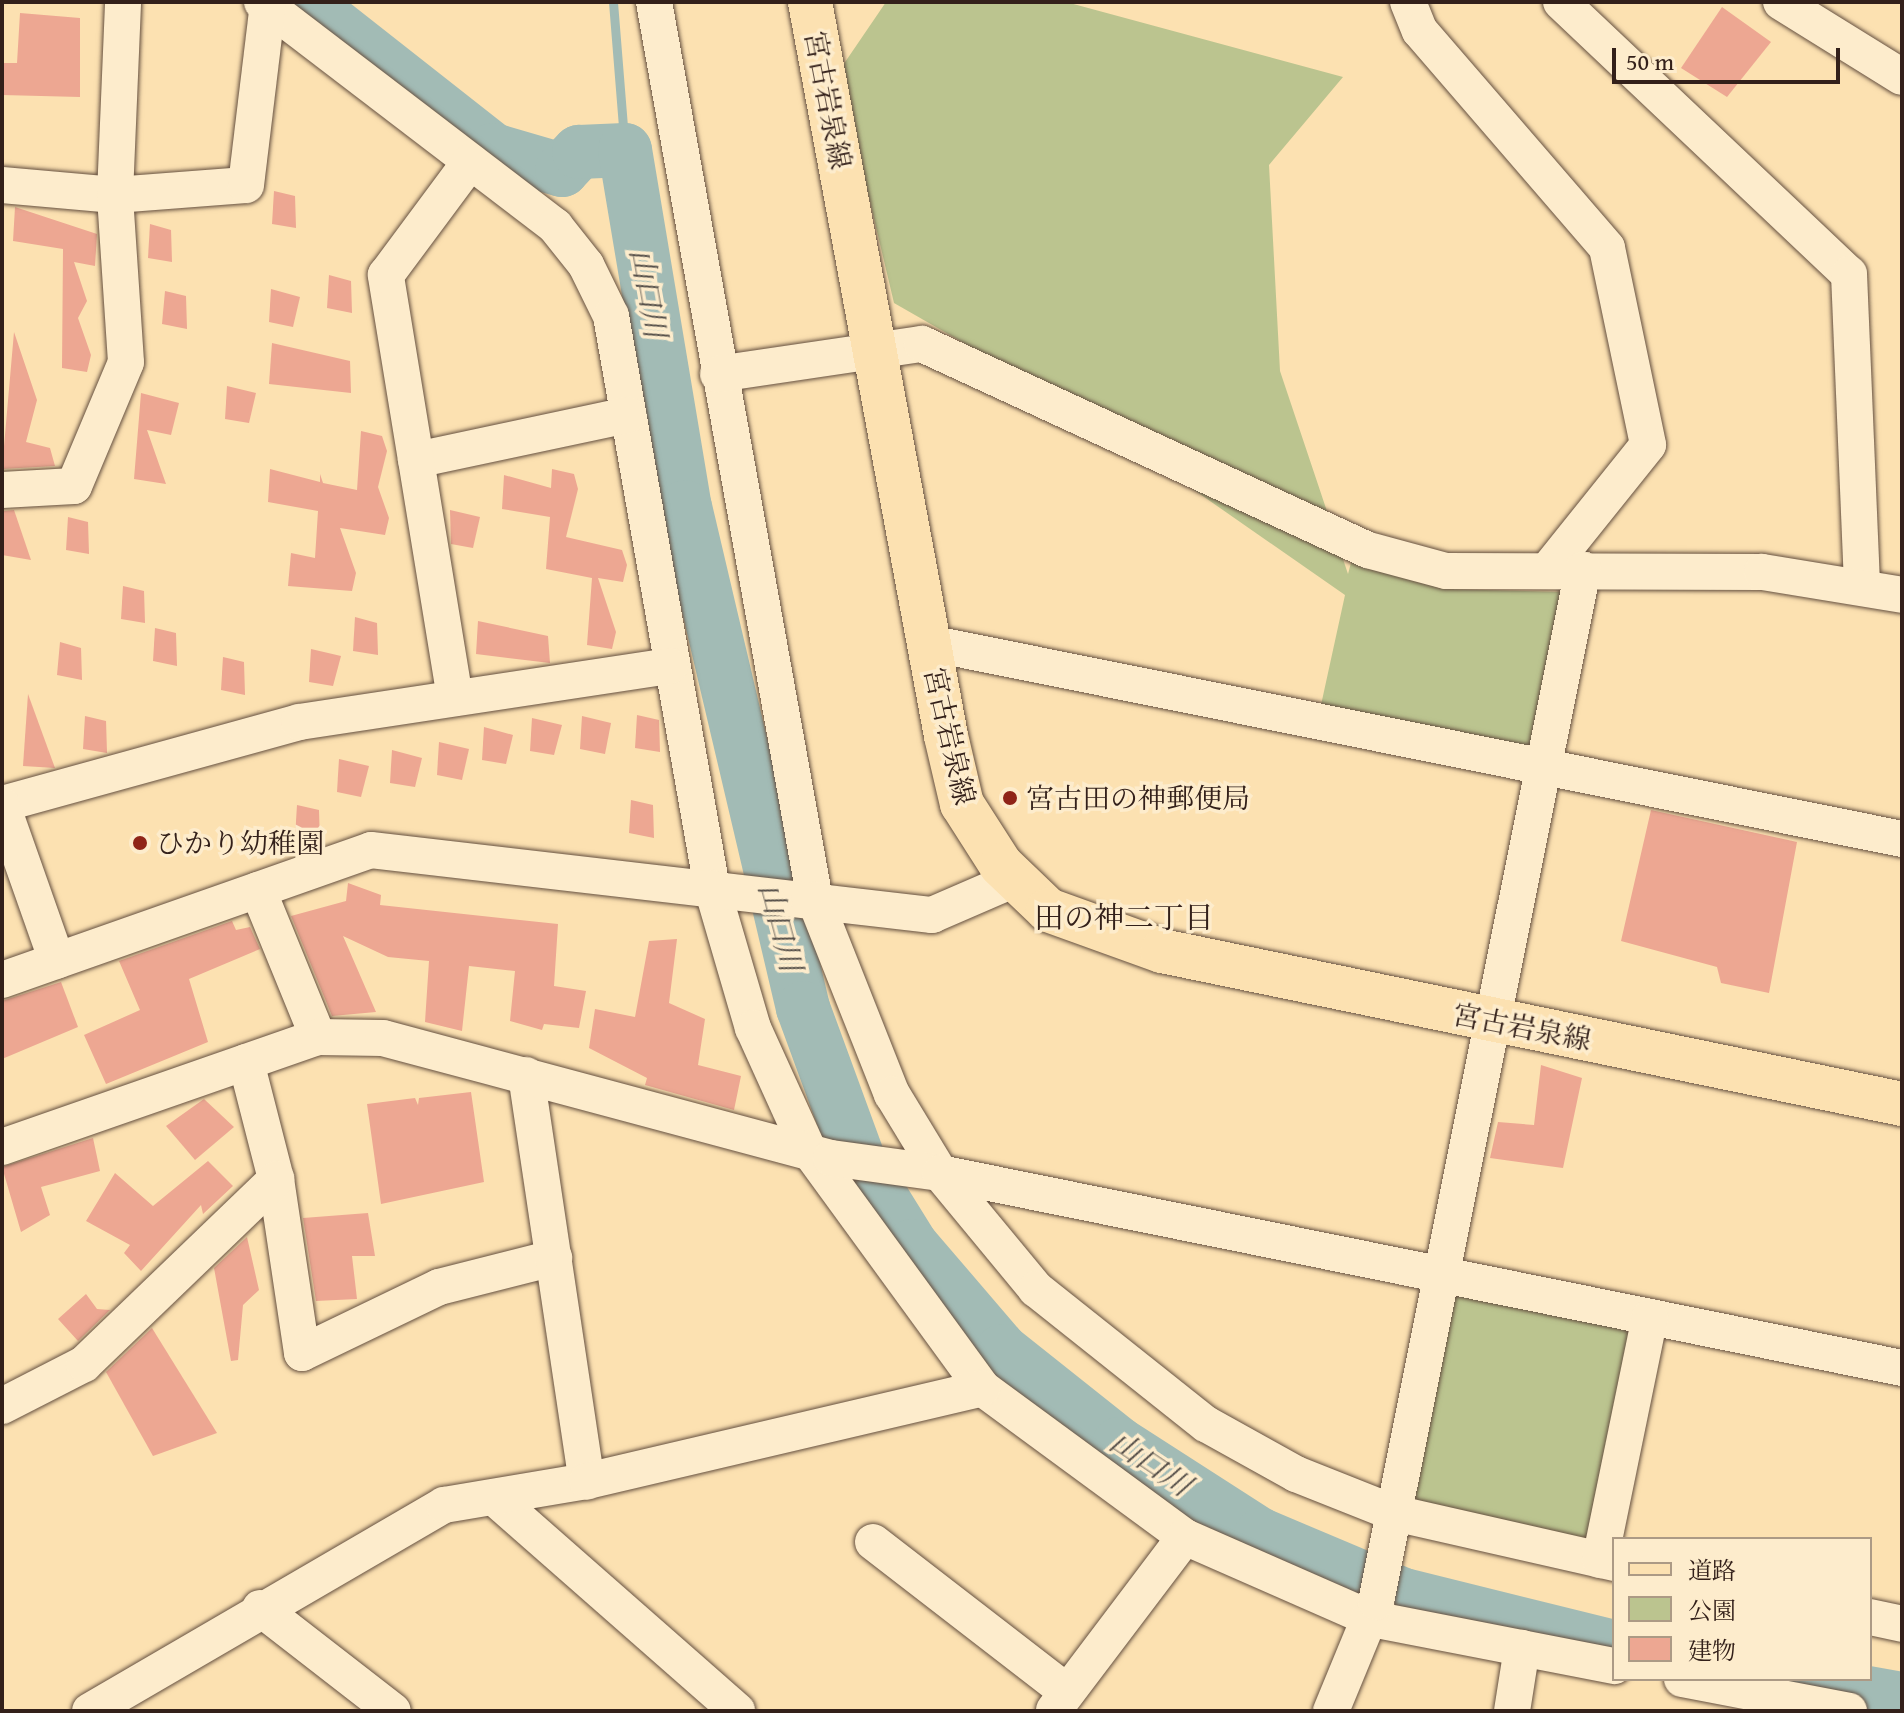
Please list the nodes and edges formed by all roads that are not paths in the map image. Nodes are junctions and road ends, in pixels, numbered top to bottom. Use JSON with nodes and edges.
{"nodes":[{"id":1,"x":123,"y":2,"type":"edge"},
{"id":2,"x":654,"y":2,"type":"edge"},
{"id":3,"x":810,"y":2,"type":"edge"},
{"id":4,"x":1408,"y":2,"type":"edge"},
{"id":5,"x":1561,"y":2,"type":"edge"},
{"id":6,"x":1781,"y":2,"type":"edge"},
{"id":7,"x":265,"y":3,"type":"edge"},
{"id":8,"x":1902,"y":77,"type":"edge"},
{"id":9,"x":470,"y":162,"type":"junction"},
{"id":10,"x":2,"y":185,"type":"edge"},
{"id":11,"x":115,"y":195,"type":"junction"},
{"id":12,"x":874,"y":346,"type":"junction"},
{"id":13,"x":718,"y":374,"type":"junction"},
{"id":14,"x":628,"y":415,"type":"junction"},
{"id":15,"x":416,"y":460,"type":"junction"},
{"id":16,"x":2,"y":490,"type":"edge"},
{"id":17,"x":1548,"y":570,"type":"junction"},
{"id":18,"x":1583,"y":570,"type":"junction"},
{"id":19,"x":1862,"y":587,"type":"junction"},
{"id":20,"x":1902,"y":595,"type":"edge"},
{"id":21,"x":929,"y":643,"type":"junction"},
{"id":22,"x":670,"y":666,"type":"junction"},
{"id":23,"x":455,"y":698,"type":"junction"},
{"id":24,"x":1544,"y":766,"type":"junction"},
{"id":25,"x":2,"y":804,"type":"edge"},
{"id":26,"x":1902,"y":839,"type":"edge"},
{"id":27,"x":1015,"y":879,"type":"junction"},
{"id":28,"x":712,"y":888,"type":"junction"},
{"id":29,"x":258,"y":890,"type":"junction"},
{"id":30,"x":815,"y":900,"type":"junction"},
{"id":31,"x":57,"y":961,"type":"junction"},
{"id":32,"x":2,"y":980,"type":"edge"},
{"id":33,"x":1493,"y":1021,"type":"junction"},
{"id":34,"x":318,"y":1037,"type":"junction"},
{"id":35,"x":246,"y":1062,"type":"junction"},
{"id":36,"x":526,"y":1075,"type":"junction"},
{"id":37,"x":1902,"y":1104,"type":"edge"},
{"id":38,"x":2,"y":1147,"type":"edge"},
{"id":39,"x":820,"y":1154,"type":"junction"},
{"id":40,"x":940,"y":1173,"type":"junction"},
{"id":41,"x":276,"y":1179,"type":"junction"},
{"id":42,"x":554,"y":1258,"type":"junction"},
{"id":43,"x":1442,"y":1275,"type":"junction"},
{"id":44,"x":1650,"y":1317,"type":"junction"},
{"id":45,"x":1902,"y":1368,"type":"edge"},
{"id":46,"x":982,"y":1388,"type":"junction"},
{"id":47,"x":2,"y":1406,"type":"edge"},
{"id":48,"x":587,"y":1481,"type":"junction"},
{"id":49,"x":496,"y":1499,"type":"junction"},
{"id":50,"x":1392,"y":1519,"type":"junction"},
{"id":51,"x":1185,"y":1537,"type":"junction"},
{"id":52,"x":873,"y":1542,"type":"dead end"},
{"id":53,"x":1607,"y":1561,"type":"edge"},
{"id":54,"x":260,"y":1608,"type":"junction"},
{"id":55,"x":1374,"y":1610,"type":"junction"},
{"id":56,"x":1872,"y":1617,"type":"edge"},
{"id":57,"x":1902,"y":1624,"type":"edge"},
{"id":58,"x":1522,"y":1648,"type":"junction"},
{"id":59,"x":1612,"y":1666,"type":"edge"},
{"id":60,"x":1692,"y":1681,"type":"edge"},
{"id":61,"x":1060,"y":1702,"type":"edge"},
{"id":62,"x":90,"y":1711,"type":"edge"},
{"id":63,"x":393,"y":1711,"type":"edge"},
{"id":64,"x":737,"y":1711,"type":"edge"},
{"id":65,"x":1331,"y":1711,"type":"edge"},
{"id":66,"x":1512,"y":1711,"type":"edge"},
{"id":67,"x":1849,"y":1711,"type":"edge"}],
"edges":[{"from":1,"to":11,"type":"street"},
{"from":2,"to":13,"type":"street"},
{"from":3,"to":12,"type":"main road","name":"宮古岩泉線"},
{"from":4,"to":17,"type":"street"},
{"from":5,"to":19,"type":"street"},
{"from":6,"to":8,"type":"street"},
{"from":7,"to":9,"type":"street"},
{"from":7,"to":11,"type":"street"},
{"from":9,"to":14,"type":"street"},
{"from":9,"to":15,"type":"street"},
{"from":10,"to":11,"type":"street"},
{"from":11,"to":16,"type":"street"},
{"from":12,"to":13,"type":"street"},
{"from":12,"to":17,"type":"street"},
{"from":12,"to":21,"type":"main road","name":"宮古岩泉線"},
{"from":13,"to":30,"type":"street"},
{"from":14,"to":15,"type":"street"},
{"from":14,"to":22,"type":"street"},
{"from":15,"to":23,"type":"street"},
{"from":17,"to":18,"type":"street"},
{"from":18,"to":19,"type":"street"},
{"from":18,"to":24,"type":"street"},
{"from":19,"to":20,"type":"street"},
{"from":21,"to":24,"type":"street"},
{"from":21,"to":27,"type":"main road","name":"宮古岩泉線"},
{"from":22,"to":23,"type":"street"},
{"from":22,"to":28,"type":"street"},
{"from":23,"to":25,"type":"street"},
{"from":24,"to":26,"type":"street"},
{"from":24,"to":33,"type":"street"},
{"from":25,"to":31,"type":"street"},
{"from":27,"to":30,"type":"street"},
{"from":27,"to":33,"type":"main road","name":"宮古岩泉線"},
{"from":28,"to":29,"type":"street"},
{"from":28,"to":30,"type":"street"},
{"from":28,"to":39,"type":"street"},
{"from":29,"to":31,"type":"street"},
{"from":29,"to":34,"type":"street"},
{"from":30,"to":40,"type":"street"},
{"from":31,"to":32,"type":"street"},
{"from":33,"to":37,"type":"main road","name":"宮古岩泉線"},
{"from":33,"to":43,"type":"street"},
{"from":34,"to":35,"type":"street"},
{"from":34,"to":36,"type":"street"},
{"from":35,"to":38,"type":"street"},
{"from":35,"to":41,"type":"street"},
{"from":36,"to":39,"type":"street"},
{"from":36,"to":42,"type":"street"},
{"from":39,"to":40,"type":"street"},
{"from":39,"to":46,"type":"street"},
{"from":40,"to":43,"type":"street"},
{"from":40,"to":50,"type":"street"},
{"from":41,"to":42,"type":"street"},
{"from":41,"to":47,"type":"street"},
{"from":42,"to":48,"type":"street"},
{"from":43,"to":44,"type":"street"},
{"from":43,"to":50,"type":"street"},
{"from":44,"to":45,"type":"street"},
{"from":44,"to":53,"type":"street"},
{"from":46,"to":48,"type":"street"},
{"from":46,"to":51,"type":"street"},
{"from":48,"to":49,"type":"street"},
{"from":49,"to":54,"type":"street"},
{"from":49,"to":64,"type":"street"},
{"from":50,"to":53,"type":"street"},
{"from":50,"to":55,"type":"street"},
{"from":51,"to":55,"type":"street"},
{"from":51,"to":61,"type":"street"},
{"from":52,"to":61,"type":"street"},
{"from":54,"to":62,"type":"street"},
{"from":54,"to":63,"type":"street"},
{"from":55,"to":58,"type":"street"},
{"from":55,"to":65,"type":"street"},
{"from":56,"to":57,"type":"street"},
{"from":58,"to":59,"type":"street"},
{"from":58,"to":66,"type":"street"},
{"from":60,"to":67,"type":"street"}]}
